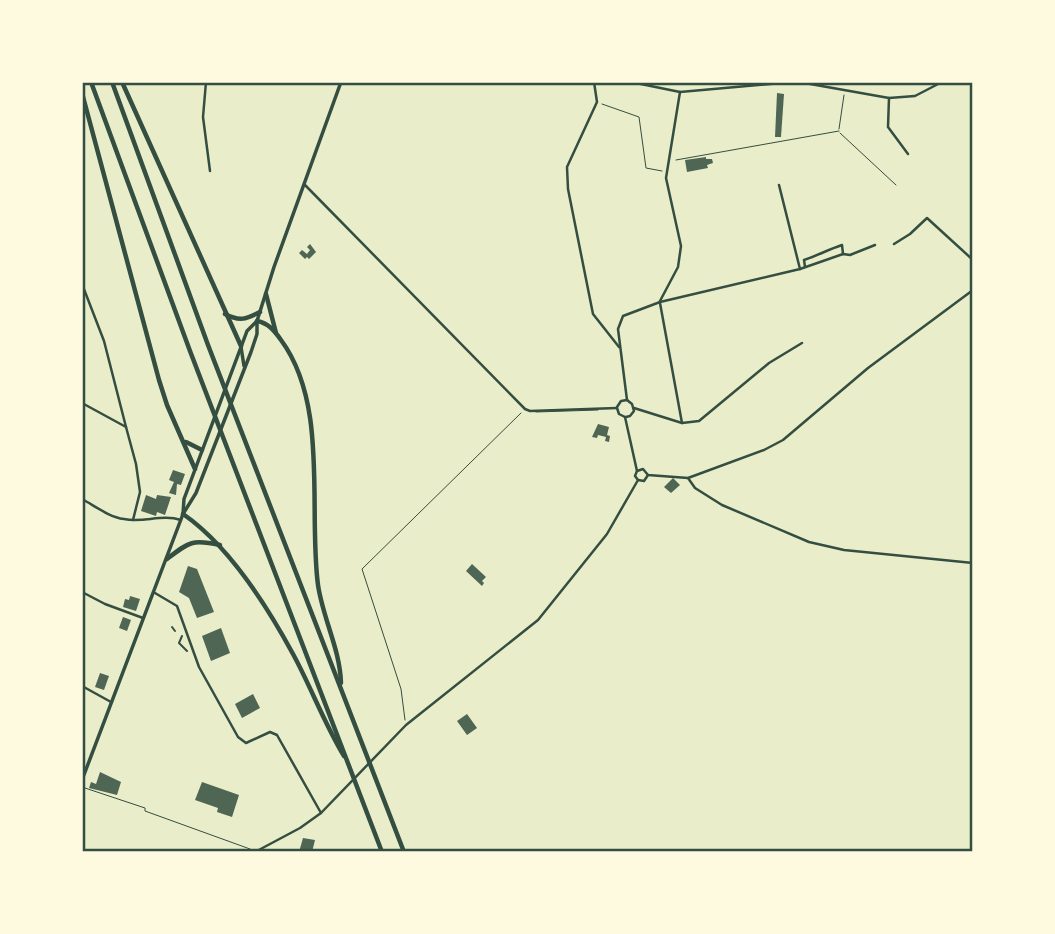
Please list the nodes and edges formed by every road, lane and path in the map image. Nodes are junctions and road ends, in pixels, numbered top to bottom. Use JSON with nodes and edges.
{"nodes":[{"id":1,"x":91,"y":82,"type":"edge"},
{"id":2,"x":112,"y":82,"type":"edge"},
{"id":3,"x":122,"y":82,"type":"edge"},
{"id":4,"x":206,"y":82,"type":"edge"},
{"id":5,"x":594,"y":82,"type":"edge"},
{"id":6,"x":631,"y":82,"type":"edge"},
{"id":7,"x":793,"y":82,"type":"edge"},
{"id":8,"x":799,"y":82,"type":"edge"},
{"id":9,"x":942,"y":82,"type":"edge"},
{"id":10,"x":339,"y":83,"type":"edge"},
{"id":11,"x":845,"y":90,"type":"junction"},
{"id":12,"x":680,"y":92,"type":"junction"},
{"id":13,"x":82,"y":93,"type":"edge"},
{"id":14,"x":889,"y":98,"type":"junction"},
{"id":15,"x":597,"y":102,"type":"junction"},
{"id":16,"x":839,"y":131,"type":"junction"},
{"id":17,"x":908,"y":154,"type":"dead end"},
{"id":18,"x":669,"y":162,"type":"junction"},
{"id":19,"x":210,"y":171,"type":"dead end"},
{"id":20,"x":667,"y":172,"type":"junction"},
{"id":21,"x":304,"y":184,"type":"junction"},
{"id":22,"x":779,"y":185,"type":"dead end"},
{"id":23,"x":897,"y":185,"type":"dead end"},
{"id":24,"x":894,"y":244,"type":"dead end"},
{"id":25,"x":875,"y":245,"type":"dead end"},
{"id":26,"x":843,"y":254,"type":"junction"},
{"id":27,"x":973,"y":260,"type":"edge"},
{"id":28,"x":803,"y":268,"type":"junction"},
{"id":29,"x":82,"y":284,"type":"edge"},
{"id":30,"x":973,"y":290,"type":"edge"},
{"id":31,"x":266,"y":294,"type":"junction"},
{"id":32,"x":660,"y":302,"type":"junction"},
{"id":33,"x":260,"y":312,"type":"junction"},
{"id":34,"x":225,"y":314,"type":"junction"},
{"id":35,"x":257,"y":321,"type":"junction"},
{"id":36,"x":276,"y":334,"type":"junction"},
{"id":37,"x":802,"y":343,"type":"dead end"},
{"id":38,"x":241,"y":346,"type":"junction"},
{"id":39,"x":619,"y":347,"type":"junction"},
{"id":40,"x":243,"y":369,"type":"junction"},
{"id":41,"x":627,"y":400,"type":"junction"},
{"id":42,"x":82,"y":404,"type":"edge"},
{"id":43,"x":617,"y":408,"type":"junction"},
{"id":44,"x":634,"y":408,"type":"junction"},
{"id":45,"x":525,"y":409,"type":"junction"},
{"id":46,"x":625,"y":417,"type":"junction"},
{"id":47,"x":682,"y":424,"type":"junction"},
{"id":48,"x":126,"y":427,"type":"junction"},
{"id":49,"x":183,"y":439,"type":"junction"},
{"id":50,"x":202,"y":450,"type":"junction"},
{"id":51,"x":212,"y":450,"type":"junction"},
{"id":52,"x":195,"y":468,"type":"junction"},
{"id":53,"x":637,"y":471,"type":"junction"},
{"id":54,"x":648,"y":475,"type":"junction"},
{"id":55,"x":688,"y":478,"type":"junction"},
{"id":56,"x":638,"y":480,"type":"junction"},
{"id":57,"x":82,"y":499,"type":"edge"},
{"id":58,"x":182,"y":517,"type":"junction"},
{"id":59,"x":133,"y":520,"type":"junction"},
{"id":60,"x":220,"y":545,"type":"junction"},
{"id":61,"x":167,"y":559,"type":"junction"},
{"id":62,"x":973,"y":563,"type":"edge"},
{"id":63,"x":82,"y":592,"type":"edge"},
{"id":64,"x":154,"y":592,"type":"junction"},
{"id":65,"x":144,"y":618,"type":"junction"},
{"id":66,"x":172,"y":626,"type":"dead end"},
{"id":67,"x":175,"y":631,"type":"dead end"},
{"id":68,"x":182,"y":636,"type":"dead end"},
{"id":69,"x":187,"y":651,"type":"dead end"},
{"id":70,"x":82,"y":686,"type":"edge"},
{"id":71,"x":342,"y":688,"type":"junction"},
{"id":72,"x":111,"y":702,"type":"junction"},
{"id":73,"x":406,"y":725,"type":"junction"},
{"id":74,"x":350,"y":766,"type":"junction"},
{"id":75,"x":82,"y":780,"type":"edge"},
{"id":76,"x":82,"y":787,"type":"edge"},
{"id":77,"x":321,"y":813,"type":"junction"},
{"id":78,"x":255,"y":851,"type":"edge"},
{"id":79,"x":383,"y":852,"type":"edge"},
{"id":80,"x":404,"y":852,"type":"edge"}],
"edges":[{"from":1,"to":74,"type":"highway"},
{"from":2,"to":71,"type":"highway"},
{"from":3,"to":34,"type":"highway"},
{"from":4,"to":19,"type":"street"},
{"from":5,"to":15,"type":"street"},
{"from":6,"to":12,"type":"street"},
{"from":7,"to":12,"type":"street"},
{"from":8,"to":11,"type":"street"},
{"from":9,"to":14,"type":"street"},
{"from":10,"to":21,"type":"main road"},
{"from":11,"to":14,"type":"street"},
{"from":11,"to":16,"type":"path"},
{"from":12,"to":18,"type":"street"},
{"from":13,"to":49,"type":"highway"},
{"from":14,"to":17,"type":"street"},
{"from":15,"to":20,"type":"path"},
{"from":15,"to":39,"type":"street"},
{"from":16,"to":18,"type":"path"},
{"from":16,"to":23,"type":"path"},
{"from":18,"to":20,"type":"street"},
{"from":20,"to":32,"type":"street"},
{"from":21,"to":31,"type":"main road"},
{"from":21,"to":45,"type":"street"},
{"from":22,"to":28,"type":"street"},
{"from":24,"to":27,"type":"street"},
{"from":25,"to":26,"type":"street"},
{"from":26,"to":28,"type":"street"},
{"from":26,"to":28,"type":"street"},
{"from":28,"to":32,"type":"street"},
{"from":29,"to":48,"type":"street"},
{"from":30,"to":55,"type":"street"},
{"from":31,"to":33,"type":"main road"},
{"from":31,"to":36,"type":"highway"},
{"from":32,"to":39,"type":"street"},
{"from":32,"to":47,"type":"street"},
{"from":33,"to":34,"type":"highway"},
{"from":33,"to":35,"type":"main road"},
{"from":34,"to":38,"type":"highway"},
{"from":35,"to":36,"type":"highway"},
{"from":35,"to":38,"type":"main road"},
{"from":35,"to":40,"type":"main road"},
{"from":36,"to":71,"type":"highway"},
{"from":37,"to":47,"type":"street"},
{"from":38,"to":40,"type":"main road"},
{"from":38,"to":50,"type":"main road"},
{"from":39,"to":41,"type":"street"},
{"from":40,"to":51,"type":"main road"},
{"from":41,"to":43,"type":"street"},
{"from":41,"to":44,"type":"street"},
{"from":42,"to":48,"type":"street"},
{"from":43,"to":45,"type":"street"},
{"from":43,"to":46,"type":"street"},
{"from":44,"to":46,"type":"street"},
{"from":44,"to":47,"type":"street"},
{"from":45,"to":73,"type":"path"},
{"from":46,"to":53,"type":"street"},
{"from":48,"to":59,"type":"street"},
{"from":49,"to":50,"type":"highway"},
{"from":49,"to":52,"type":"highway"},
{"from":50,"to":51,"type":"main road"},
{"from":50,"to":52,"type":"main road"},
{"from":51,"to":58,"type":"main road"},
{"from":52,"to":58,"type":"main road"},
{"from":53,"to":54,"type":"street"},
{"from":53,"to":56,"type":"street"},
{"from":54,"to":55,"type":"street"},
{"from":54,"to":56,"type":"street"},
{"from":55,"to":62,"type":"street"},
{"from":56,"to":73,"type":"street"},
{"from":57,"to":59,"type":"street"},
{"from":58,"to":59,"type":"street"},
{"from":58,"to":60,"type":"highway"},
{"from":58,"to":61,"type":"main road"},
{"from":60,"to":61,"type":"highway"},
{"from":60,"to":74,"type":"highway"},
{"from":61,"to":64,"type":"main road"},
{"from":63,"to":65,"type":"street"},
{"from":64,"to":65,"type":"main road"},
{"from":64,"to":77,"type":"street"},
{"from":65,"to":72,"type":"main road"},
{"from":66,"to":67,"type":"street"},
{"from":68,"to":69,"type":"street"},
{"from":70,"to":72,"type":"street"},
{"from":71,"to":80,"type":"highway"},
{"from":72,"to":75,"type":"main road"},
{"from":73,"to":77,"type":"street"},
{"from":74,"to":79,"type":"highway"},
{"from":76,"to":78,"type":"path"},
{"from":77,"to":78,"type":"street"}]}
